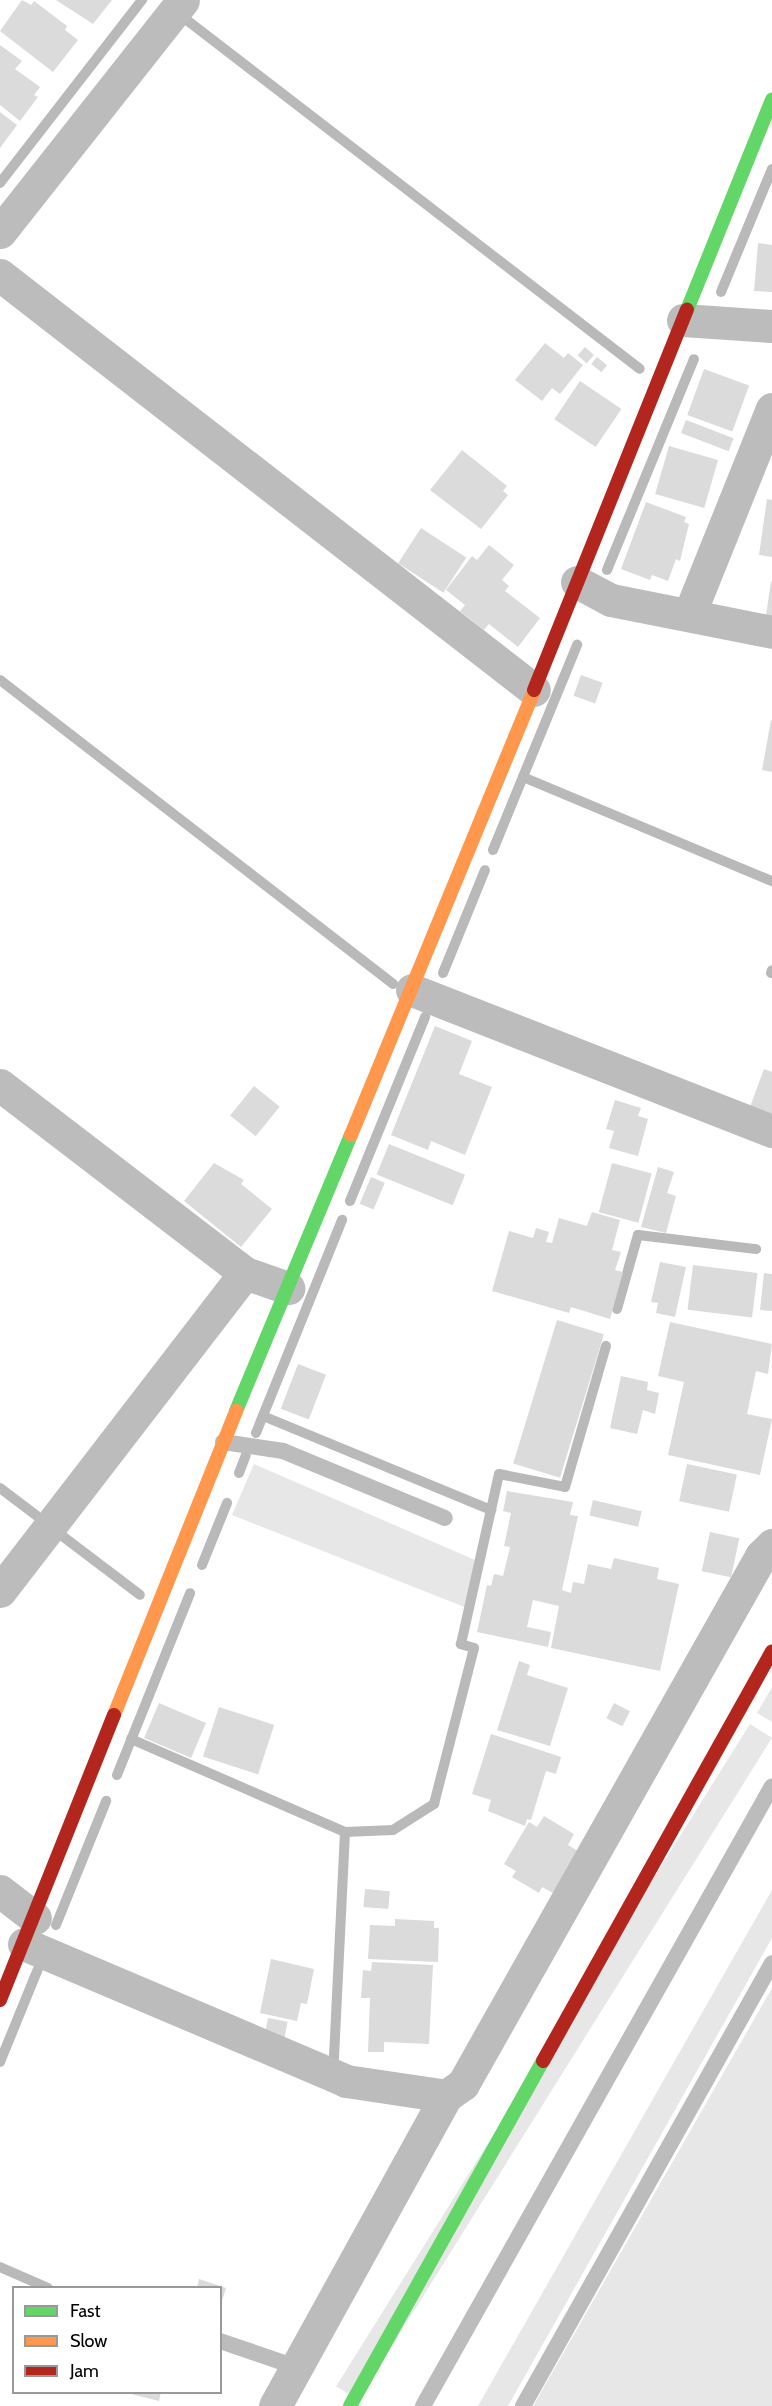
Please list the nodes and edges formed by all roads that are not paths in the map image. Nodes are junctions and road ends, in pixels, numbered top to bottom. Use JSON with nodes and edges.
{"nodes":[{"id":1,"x":183,"y":0,"type":"edge"},
{"id":2,"x":772,"y":100,"type":"edge"},
{"id":3,"x":0,"y":232,"type":"edge"},
{"id":4,"x":0,"y":274,"type":"edge"},
{"id":5,"x":683,"y":320,"type":"junction"},
{"id":6,"x":772,"y":326,"type":"edge"},
{"id":7,"x":772,"y":409,"type":"edge"},
{"id":8,"x":577,"y":582,"type":"junction"},
{"id":9,"x":689,"y":615,"type":"junction"},
{"id":10,"x":772,"y":632,"type":"edge"},
{"id":11,"x":534,"y":690,"type":"junction"},
{"id":12,"x":412,"y":990,"type":"junction"},
{"id":13,"x":0,"y":1084,"type":"edge"},
{"id":14,"x":772,"y":1131,"type":"edge"},
{"id":15,"x":245,"y":1273,"type":"junction"},
{"id":16,"x":288,"y":1288,"type":"junction"},
{"id":17,"x":223,"y":1442,"type":"junction"},
{"id":18,"x":445,"y":1518,"type":"dead end"},
{"id":19,"x":772,"y":1545,"type":"edge"},
{"id":20,"x":0,"y":1591,"type":"edge"},
{"id":21,"x":772,"y":1652,"type":"edge"},
{"id":22,"x":772,"y":1786,"type":"edge"},
{"id":23,"x":0,"y":1891,"type":"edge"},
{"id":24,"x":29,"y":1931,"type":"junction"},
{"id":25,"x":772,"y":1963,"type":"edge"},
{"id":26,"x":0,"y":2000,"type":"edge"},
{"id":27,"x":446,"y":2096,"type":"junction"},
{"id":28,"x":222,"y":2343,"type":"edge"},
{"id":29,"x":296,"y":2367,"type":"junction"},
{"id":30,"x":275,"y":2406,"type":"edge"},
{"id":31,"x":350,"y":2406,"type":"edge"},
{"id":32,"x":423,"y":2406,"type":"edge"},
{"id":33,"x":523,"y":2406,"type":"edge"}],
"edges":[{"from":1,"to":3,"type":"street"},
{"from":2,"to":5,"type":"street"},
{"from":4,"to":11,"type":"street"},
{"from":5,"to":6,"type":"street"},
{"from":5,"to":8,"type":"street"},
{"from":7,"to":9,"type":"street"},
{"from":8,"to":9,"type":"street"},
{"from":8,"to":11,"type":"street"},
{"from":9,"to":10,"type":"street"},
{"from":11,"to":12,"type":"street"},
{"from":12,"to":14,"type":"street"},
{"from":12,"to":16,"type":"street"},
{"from":13,"to":15,"type":"street"},
{"from":15,"to":16,"type":"street"},
{"from":15,"to":20,"type":"street"},
{"from":16,"to":17,"type":"street"},
{"from":17,"to":18,"type":"lane"},
{"from":17,"to":24,"type":"street"},
{"from":19,"to":27,"type":"street"},
{"from":21,"to":31,"type":"street"},
{"from":22,"to":32,"type":"lane"},
{"from":23,"to":24,"type":"street"},
{"from":24,"to":26,"type":"street"},
{"from":24,"to":27,"type":"street"},
{"from":25,"to":33,"type":"lane"},
{"from":27,"to":29,"type":"street"},
{"from":28,"to":29,"type":"lane"},
{"from":29,"to":30,"type":"street"}]}
